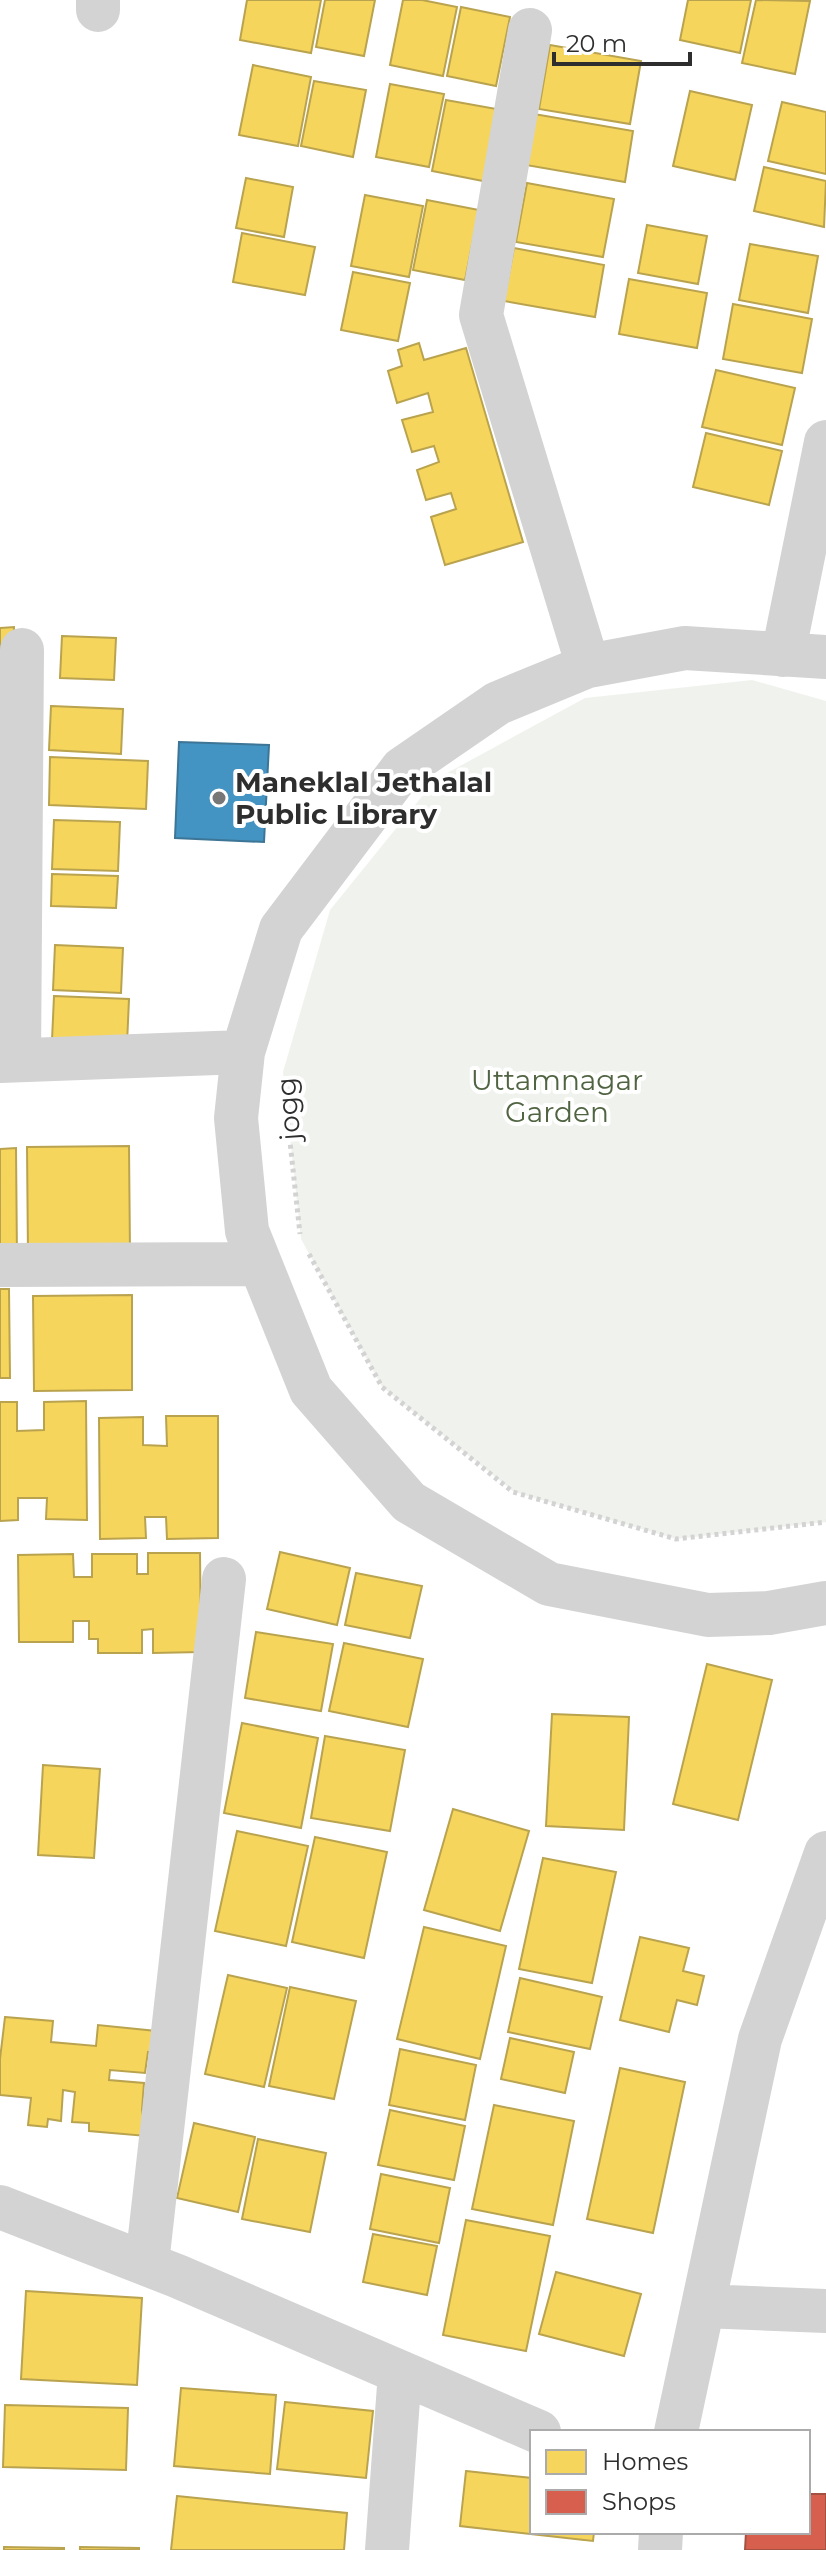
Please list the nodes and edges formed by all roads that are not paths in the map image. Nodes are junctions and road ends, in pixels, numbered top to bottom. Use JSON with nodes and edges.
{"nodes":[{"id":1,"x":530,"y":30,"type":"dead end"},
{"id":2,"x":826,"y":442,"type":"edge"},
{"id":3,"x":22,"y":650,"type":"dead end"},
{"id":4,"x":783,"y":655,"type":"junction"},
{"id":5,"x":826,"y":657,"type":"edge"},
{"id":6,"x":588,"y":666,"type":"junction"},
{"id":7,"x":243,"y":1052,"type":"junction"},
{"id":8,"x":10,"y":1061,"type":"edge"},
{"id":9,"x":260,"y":1264,"type":"junction"},
{"id":10,"x":0,"y":1265,"type":"edge"},
{"id":11,"x":224,"y":1579,"type":"dead end"},
{"id":12,"x":826,"y":1603,"type":"edge"},
{"id":13,"x":826,"y":1853,"type":"edge"},
{"id":14,"x":0,"y":2207,"type":"edge"},
{"id":15,"x":147,"y":2263,"type":"junction"},
{"id":16,"x":703,"y":2306,"type":"junction"},
{"id":17,"x":826,"y":2311,"type":"edge"},
{"id":18,"x":400,"y":2372,"type":"junction"},
{"id":19,"x":534,"y":2430,"type":"edge"},
{"id":20,"x":676,"y":2430,"type":"edge"},
{"id":21,"x":387,"y":2550,"type":"edge"}],
"edges":[{"from":1,"to":6,"type":"street"},
{"from":2,"to":4,"type":"street"},
{"from":3,"to":8,"type":"street"},
{"from":4,"to":5,"type":"street"},
{"from":4,"to":6,"type":"street"},
{"from":6,"to":7,"type":"street"},
{"from":7,"to":8,"type":"street"},
{"from":7,"to":9,"type":"street"},
{"from":9,"to":10,"type":"street"},
{"from":9,"to":12,"type":"street"},
{"from":11,"to":15,"type":"street"},
{"from":13,"to":16,"type":"street"},
{"from":14,"to":15,"type":"street"},
{"from":15,"to":18,"type":"street"},
{"from":16,"to":17,"type":"street"},
{"from":16,"to":20,"type":"street"},
{"from":18,"to":19,"type":"street"},
{"from":18,"to":21,"type":"street"}]}
